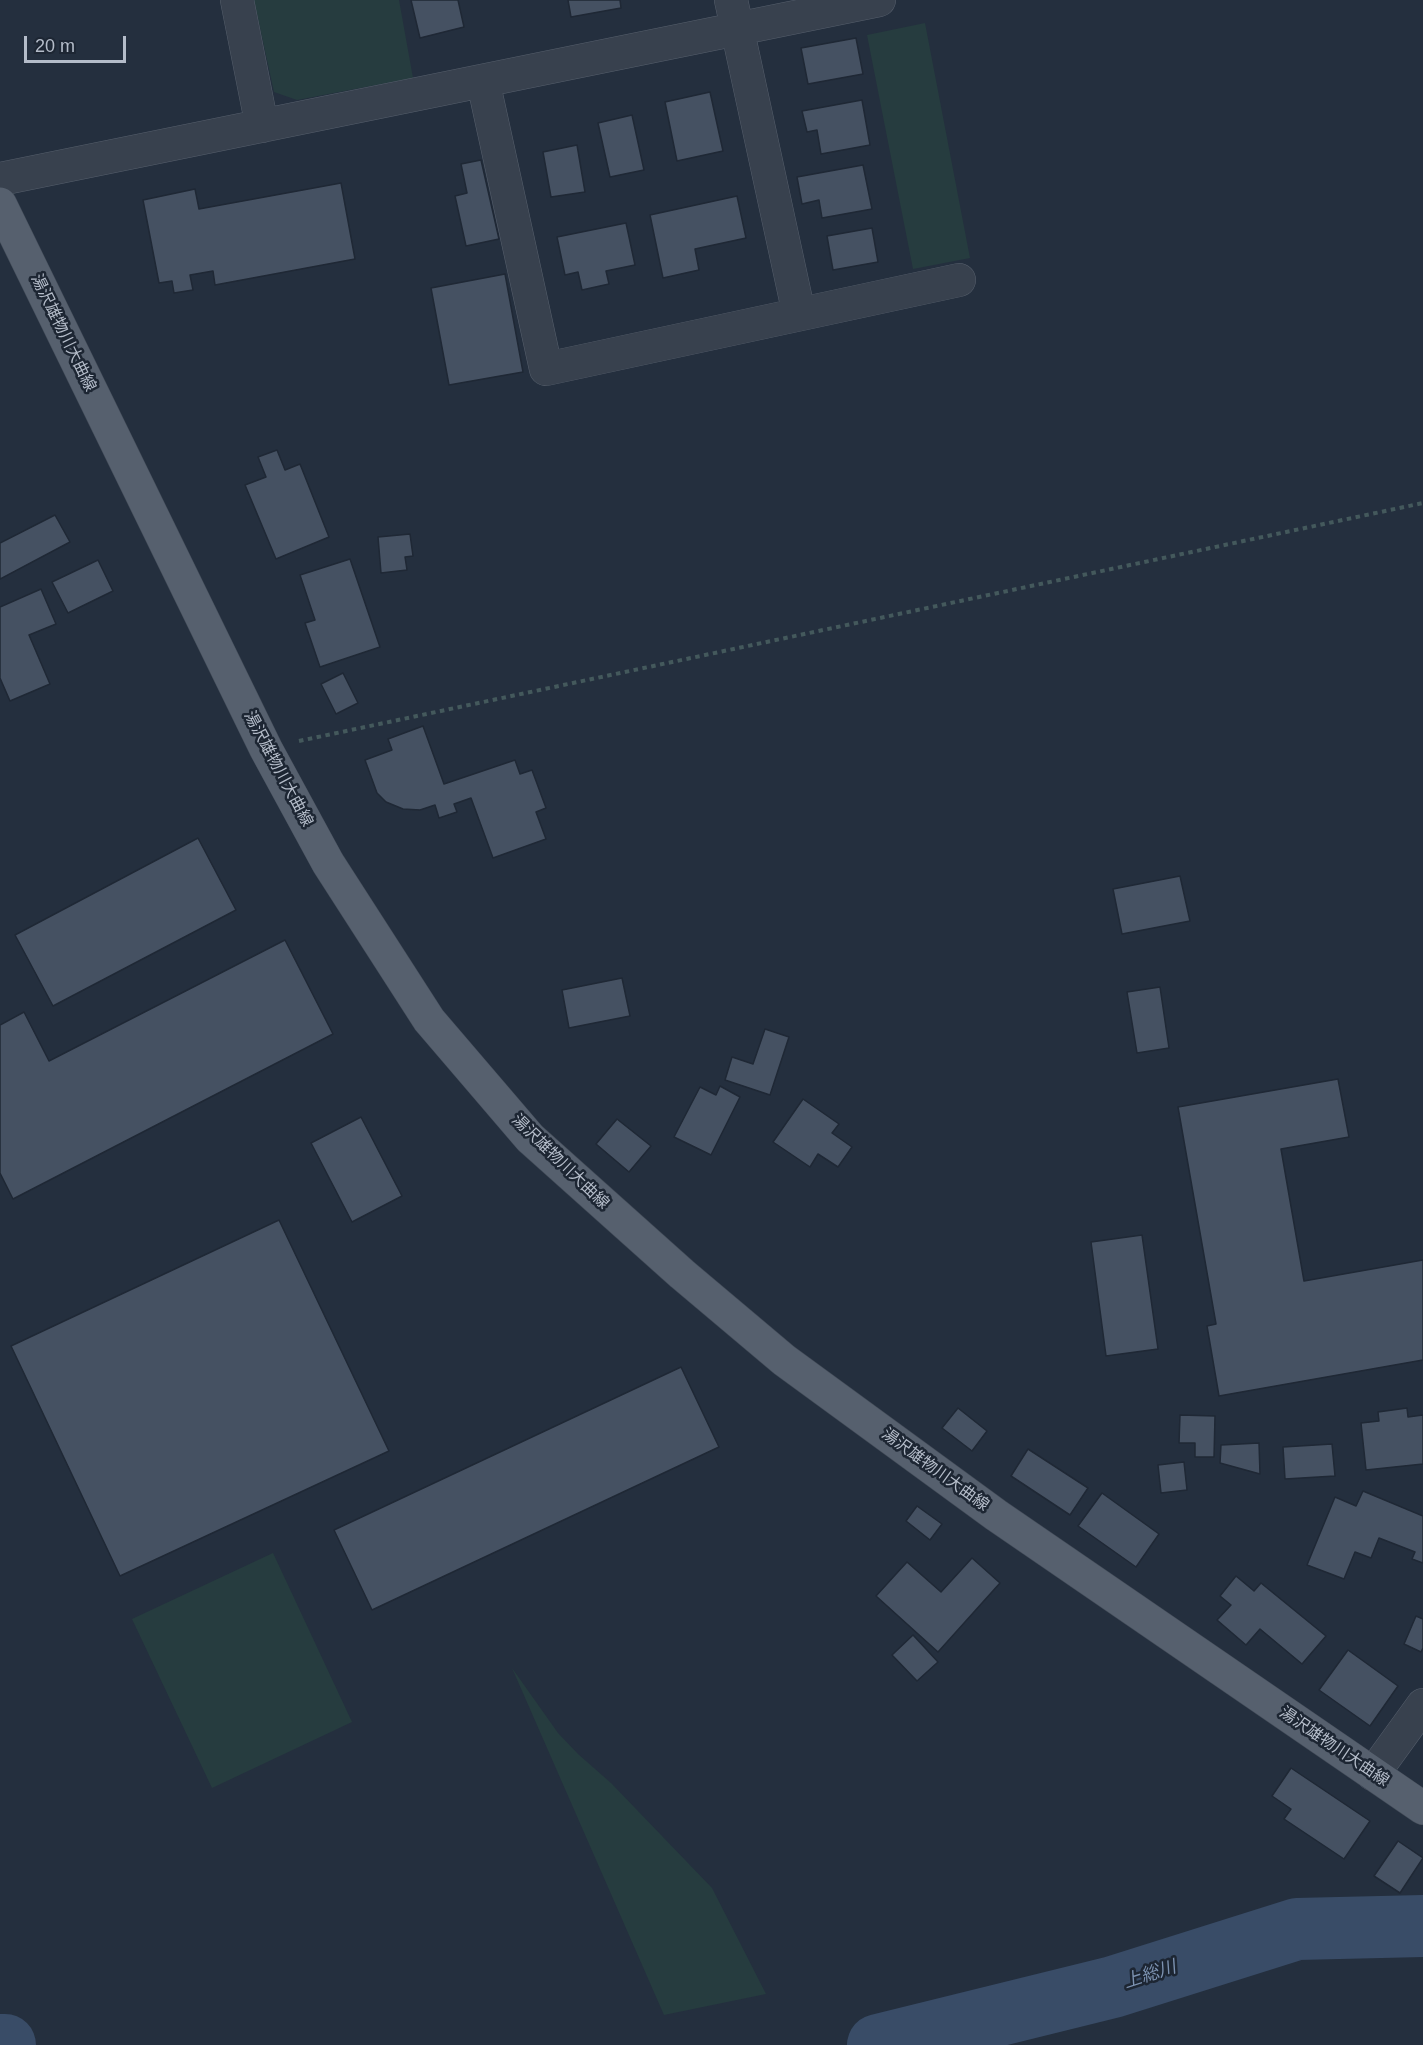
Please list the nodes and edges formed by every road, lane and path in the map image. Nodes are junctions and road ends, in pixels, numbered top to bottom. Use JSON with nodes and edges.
{"nodes":[{"id":1,"x":237,"y":0,"type":"edge"},
{"id":2,"x":879,"y":0,"type":"edge"},
{"id":3,"x":734,"y":14,"type":"edge"},
{"id":4,"x":483,"y":81,"type":"junction"},
{"id":5,"x":262,"y":126,"type":"junction"},
{"id":6,"x":0,"y":179,"type":"edge"},
{"id":7,"x":0,"y":204,"type":"edge"},
{"id":8,"x":959,"y":280,"type":"dead end"},
{"id":9,"x":799,"y":314,"type":"junction"},
{"id":10,"x":1423,"y":503,"type":"edge"},
{"id":11,"x":266,"y":749,"type":"junction"},
{"id":12,"x":1423,"y":1705,"type":"edge"},
{"id":13,"x":1374,"y":1774,"type":"junction"},
{"id":14,"x":1423,"y":1808,"type":"edge"}],
"edges":[{"from":1,"to":5,"type":"street"},
{"from":2,"to":3,"type":"street"},
{"from":3,"to":4,"type":"street"},
{"from":3,"to":9,"type":"street"},
{"from":4,"to":5,"type":"street"},
{"from":4,"to":9,"type":"street"},
{"from":5,"to":6,"type":"street"},
{"from":7,"to":11,"type":"main road","name":"湯沢雄物川大曲線"},
{"from":8,"to":9,"type":"street"},
{"from":10,"to":11,"type":"path"},
{"from":11,"to":13,"type":"main road","name":"湯沢雄物川大曲線"},
{"from":12,"to":13,"type":"street"},
{"from":13,"to":14,"type":"main road","name":"湯沢雄物川大曲線"}]}
